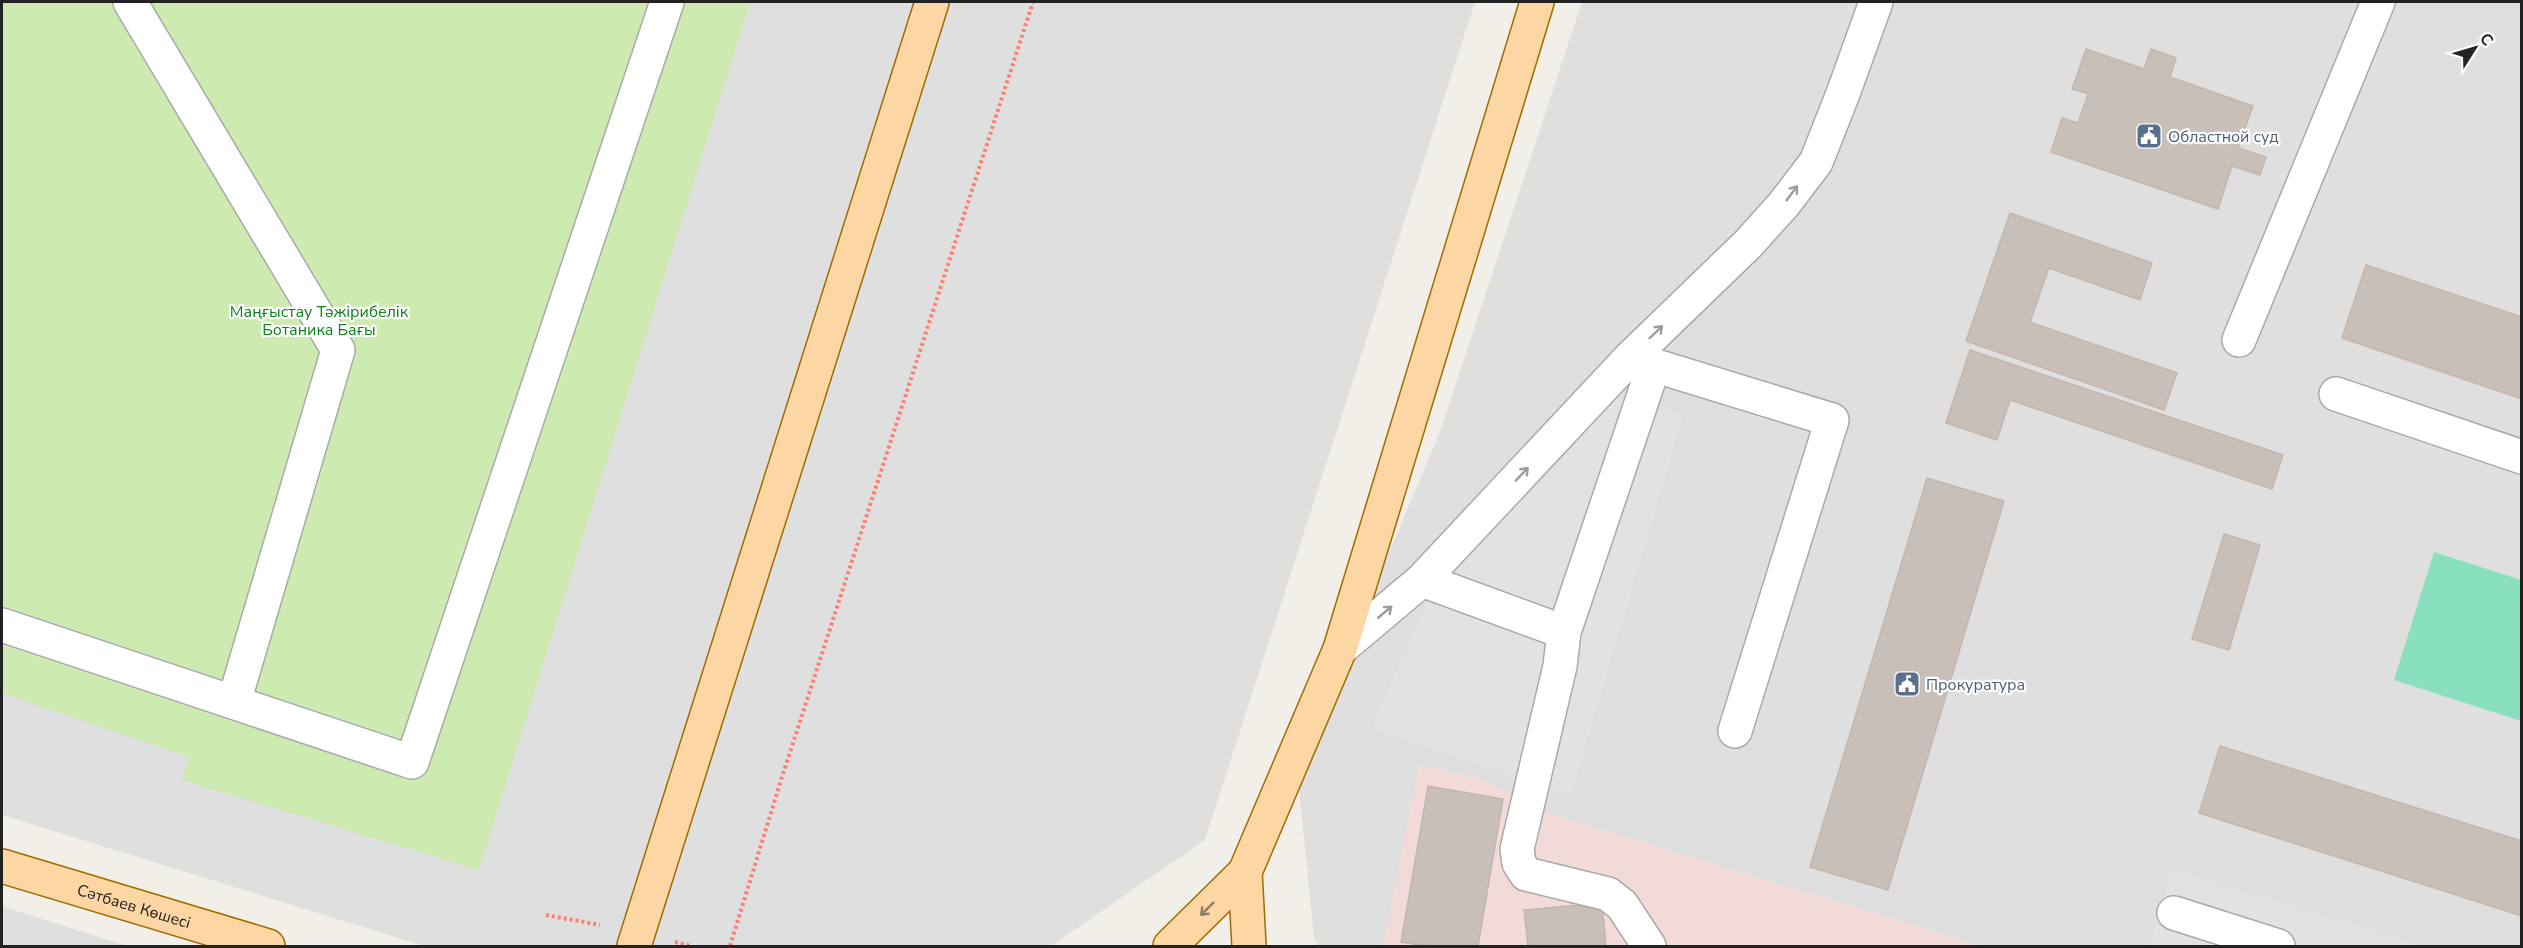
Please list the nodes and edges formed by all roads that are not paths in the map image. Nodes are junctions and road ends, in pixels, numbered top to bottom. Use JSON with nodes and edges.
{"nodes":[{"id":1,"x":130,"y":2,"type":"edge"},
{"id":2,"x":667,"y":2,"type":"edge"},
{"id":3,"x":932,"y":2,"type":"edge"},
{"id":4,"x":1537,"y":2,"type":"edge"},
{"id":5,"x":1876,"y":2,"type":"edge"},
{"id":6,"x":2378,"y":2,"type":"edge"},
{"id":7,"x":2239,"y":340,"type":"dead end"},
{"id":8,"x":1642,"y":361,"type":"junction"},
{"id":9,"x":2336,"y":394,"type":"dead end"},
{"id":10,"x":2522,"y":457,"type":"edge"},
{"id":11,"x":1422,"y":580,"type":"junction"},
{"id":12,"x":2,"y":625,"type":"edge"},
{"id":13,"x":1564,"y":632,"type":"junction"},
{"id":14,"x":1340,"y":649,"type":"junction"},
{"id":15,"x":234,"y":702,"type":"junction"},
{"id":16,"x":1736,"y":730,"type":"dead end"},
{"id":17,"x":2,"y":866,"type":"edge"},
{"id":18,"x":1245,"y":872,"type":"junction"},
{"id":19,"x":2174,"y":913,"type":"dead end"},
{"id":20,"x":268,"y":946,"type":"edge"},
{"id":21,"x":634,"y":946,"type":"edge"},
{"id":22,"x":1170,"y":946,"type":"edge"},
{"id":23,"x":1249,"y":946,"type":"edge"},
{"id":24,"x":1649,"y":946,"type":"edge"},
{"id":25,"x":2278,"y":946,"type":"edge"}],
"edges":[{"from":1,"to":15,"type":"street"},
{"from":2,"to":15,"type":"street"},
{"from":3,"to":21,"type":"main road"},
{"from":4,"to":14,"type":"main road"},
{"from":8,"to":5,"type":"street","one_way":true},
{"from":6,"to":7,"type":"street"},
{"from":11,"to":8,"type":"street","one_way":true},
{"from":8,"to":13,"type":"street"},
{"from":8,"to":16,"type":"street"},
{"from":9,"to":10,"type":"street"},
{"from":11,"to":13,"type":"street"},
{"from":14,"to":11,"type":"street","one_way":true},
{"from":12,"to":15,"type":"street"},
{"from":13,"to":24,"type":"street"},
{"from":14,"to":18,"type":"main road"},
{"from":17,"to":20,"type":"main road","name":"Сәтбаев Көшесі"},
{"from":18,"to":22,"type":"main road","one_way":true},
{"from":18,"to":23,"type":"main road"},
{"from":19,"to":25,"type":"street"}]}
